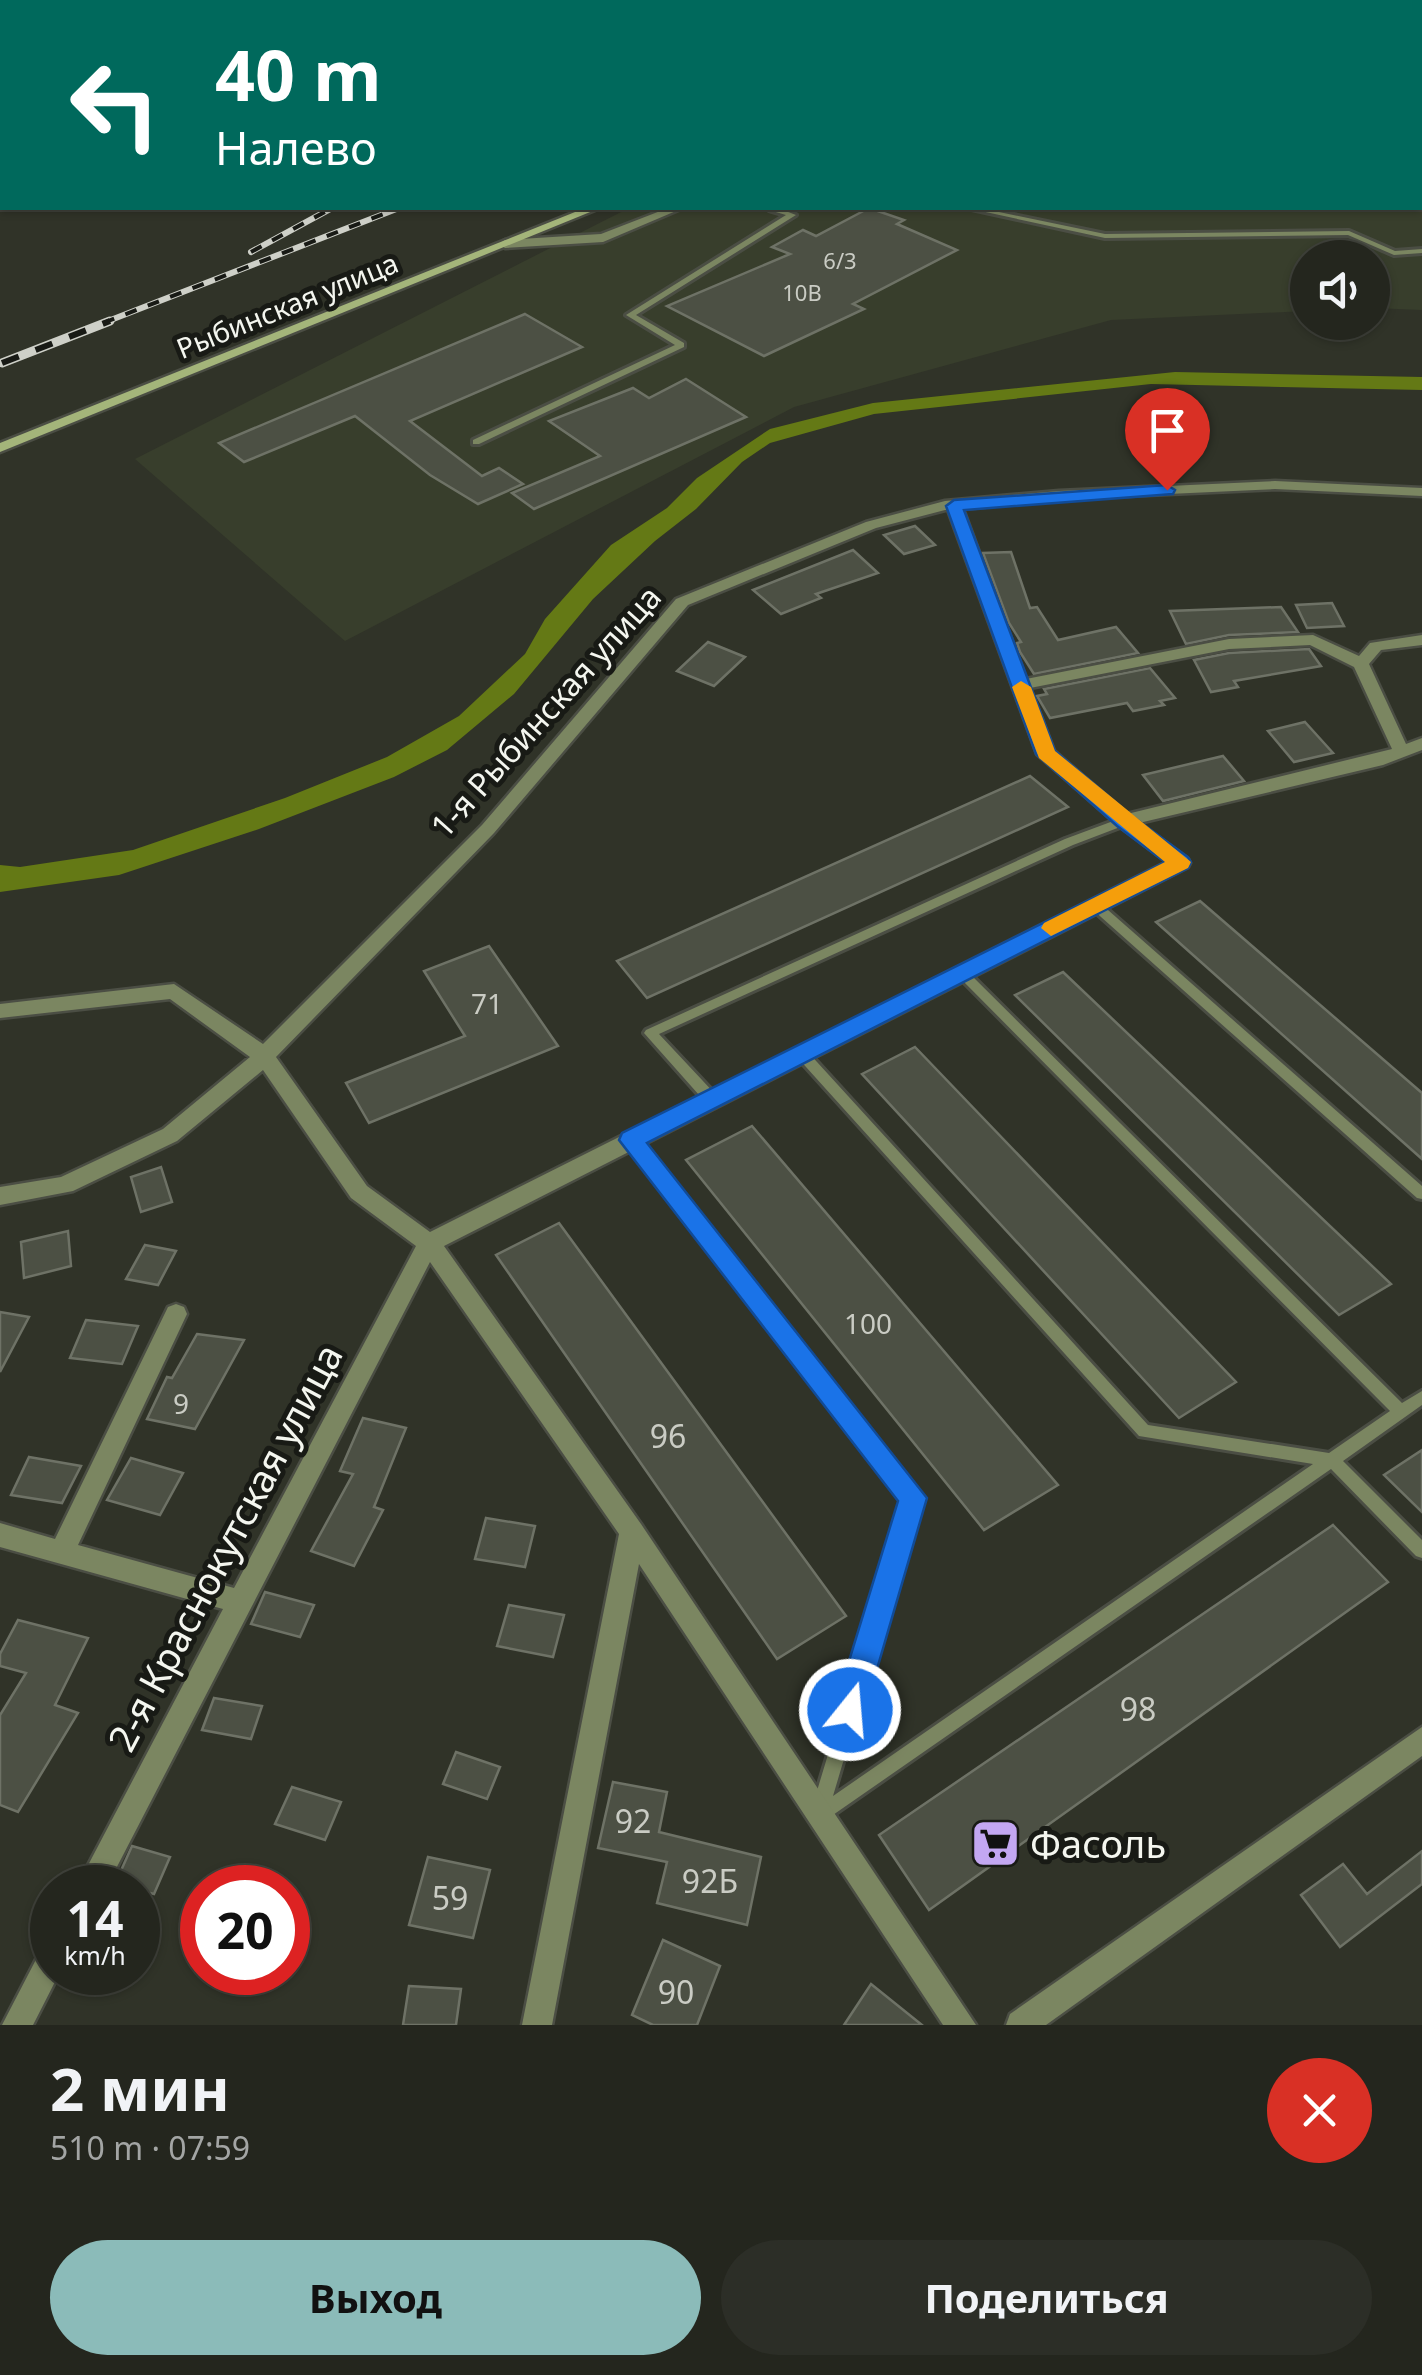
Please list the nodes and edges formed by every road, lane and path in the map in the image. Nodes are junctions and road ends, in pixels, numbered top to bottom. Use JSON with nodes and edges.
{"nodes":[{"id":1,"x":589,"y":210,"type":"edge"},
{"id":2,"x":672,"y":210,"type":"edge"},
{"id":3,"x":777,"y":210,"type":"edge"},
{"id":4,"x":980,"y":210,"type":"edge"},
{"id":5,"x":505,"y":244,"type":"junction"},
{"id":6,"x":1422,"y":251,"type":"edge"},
{"id":7,"x":476,"y":442,"type":"dead end"},
{"id":8,"x":0,"y":448,"type":"edge"},
{"id":9,"x":1422,"y":492,"type":"edge"},
{"id":10,"x":954,"y":506,"type":"junction"},
{"id":11,"x":1422,"y":640,"type":"edge"},
{"id":12,"x":1361,"y":664,"type":"junction"},
{"id":13,"x":1021,"y":686,"type":"junction"},
{"id":14,"x":1422,"y":744,"type":"edge"},
{"id":15,"x":1401,"y":751,"type":"junction"},
{"id":16,"x":1124,"y":821,"type":"junction"},
{"id":17,"x":1096,"y":906,"type":"junction"},
{"id":18,"x":962,"y":974,"type":"junction"},
{"id":19,"x":0,"y":1012,"type":"edge"},
{"id":20,"x":802,"y":1054,"type":"junction"},
{"id":21,"x":264,"y":1056,"type":"junction"},
{"id":22,"x":712,"y":1100,"type":"junction"},
{"id":23,"x":631,"y":1140,"type":"junction"},
{"id":24,"x":1422,"y":1194,"type":"edge"},
{"id":25,"x":0,"y":1196,"type":"edge"},
{"id":26,"x":429,"y":1244,"type":"junction"},
{"id":27,"x":176,"y":1314,"type":"dead end"},
{"id":28,"x":1422,"y":1398,"type":"edge"},
{"id":29,"x":1402,"y":1412,"type":"junction"},
{"id":30,"x":1332,"y":1460,"type":"junction"},
{"id":31,"x":632,"y":1532,"type":"junction"},
{"id":32,"x":0,"y":1535,"type":"edge"},
{"id":33,"x":62,"y":1551,"type":"junction"},
{"id":34,"x":1422,"y":1551,"type":"edge"},
{"id":35,"x":240,"y":1602,"type":"junction"},
{"id":36,"x":1422,"y":1740,"type":"edge"},
{"id":37,"x":818,"y":1816,"type":"junction"},
{"id":38,"x":102,"y":1865,"type":"edge"},
{"id":39,"x":33,"y":1995,"type":"edge"},
{"id":40,"x":17,"y":2025,"type":"edge"},
{"id":41,"x":538,"y":2025,"type":"edge"},
{"id":42,"x":961,"y":2025,"type":"edge"},
{"id":43,"x":1021,"y":2025,"type":"edge"}],
"edges":[{"from":1,"to":5,"type":"main road","name":"Рыбинская улица"},
{"from":2,"to":5,"type":"street"},
{"from":3,"to":7,"type":"lane"},
{"from":4,"to":6,"type":"lane"},
{"from":5,"to":8,"type":"main road","name":"Рыбинская улица"},
{"from":9,"to":10,"type":"street","name":"1-я Рыбинская улица"},
{"from":10,"to":13,"type":"street"},
{"from":10,"to":21,"type":"street","name":"1-я Рыбинская улица"},
{"from":11,"to":12,"type":"street"},
{"from":12,"to":13,"type":"street"},
{"from":12,"to":15,"type":"street"},
{"from":13,"to":16,"type":"street"},
{"from":14,"to":15,"type":"street"},
{"from":15,"to":16,"type":"street"},
{"from":16,"to":17,"type":"street"},
{"from":16,"to":22,"type":"lane"},
{"from":17,"to":18,"type":"street"},
{"from":17,"to":24,"type":"lane"},
{"from":18,"to":20,"type":"street"},
{"from":18,"to":29,"type":"lane"},
{"from":19,"to":21,"type":"street"},
{"from":20,"to":22,"type":"street"},
{"from":20,"to":30,"type":"lane"},
{"from":21,"to":25,"type":"street","name":"1-я Рыбинская улица"},
{"from":21,"to":26,"type":"street"},
{"from":22,"to":23,"type":"street"},
{"from":23,"to":26,"type":"street"},
{"from":23,"to":37,"type":"lane"},
{"from":26,"to":31,"type":"street"},
{"from":26,"to":35,"type":"street","name":"2-я Краснокутская улица"},
{"from":27,"to":33,"type":"street"},
{"from":28,"to":29,"type":"lane"},
{"from":29,"to":30,"type":"lane"},
{"from":30,"to":34,"type":"lane"},
{"from":30,"to":37,"type":"lane"},
{"from":31,"to":37,"type":"street"},
{"from":31,"to":41,"type":"street"},
{"from":32,"to":33,"type":"street"},
{"from":33,"to":35,"type":"street"},
{"from":35,"to":38,"type":"street","name":"2-я Краснокутская улица"},
{"from":36,"to":43,"type":"street"},
{"from":37,"to":42,"type":"street"},
{"from":39,"to":40,"type":"street"}]}
